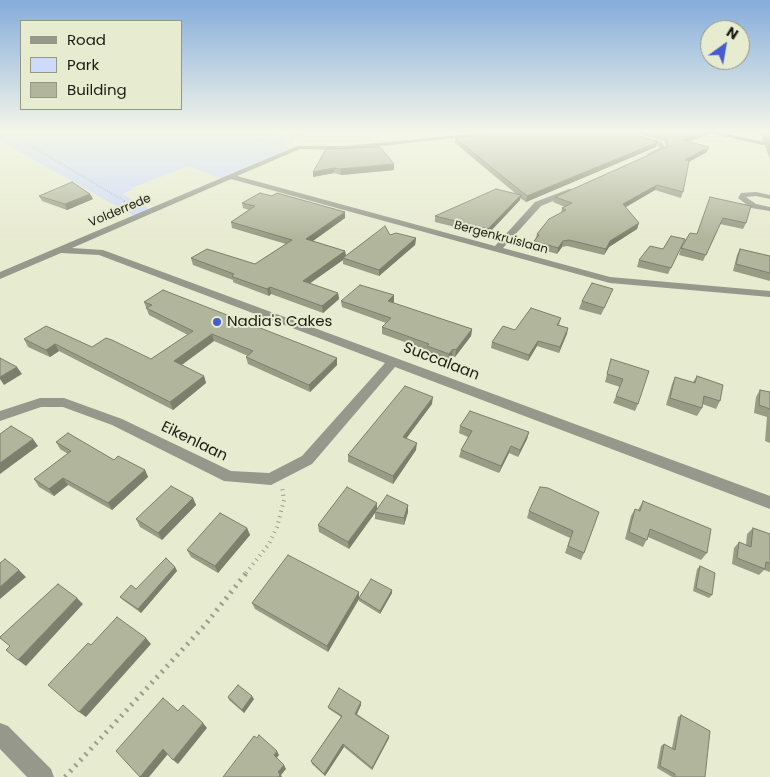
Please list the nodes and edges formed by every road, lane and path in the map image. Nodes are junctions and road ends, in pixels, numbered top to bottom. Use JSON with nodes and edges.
{"nodes":[{"id":1,"x":68,"y":167,"type":"edge"},
{"id":2,"x":253,"y":167,"type":"edge"},
{"id":3,"x":231,"y":177,"type":"junction"},
{"id":4,"x":574,"y":189,"type":"edge"},
{"id":5,"x":770,"y":197,"type":"edge"},
{"id":6,"x":770,"y":209,"type":"edge"},
{"id":7,"x":146,"y":214,"type":"junction"},
{"id":8,"x":107,"y":232,"type":"junction"},
{"id":9,"x":58,"y":250,"type":"junction"},
{"id":10,"x":497,"y":250,"type":"junction"},
{"id":11,"x":100,"y":252,"type":"junction"},
{"id":12,"x":0,"y":276,"type":"edge"},
{"id":13,"x":770,"y":294,"type":"edge"},
{"id":14,"x":393,"y":362,"type":"junction"},
{"id":15,"x":0,"y":416,"type":"edge"},
{"id":16,"x":280,"y":474,"type":"junction"},
{"id":17,"x":770,"y":503,"type":"edge"},
{"id":18,"x":0,"y":734,"type":"edge"},
{"id":19,"x":43,"y":777,"type":"edge"},
{"id":20,"x":66,"y":777,"type":"edge"}],
"edges":[{"from":1,"to":7,"type":"path"},
{"from":2,"to":3,"type":"street","name":"Volderrede"},
{"from":3,"to":7,"type":"street","name":"Volderrede"},
{"from":3,"to":10,"type":"street","name":"Bergenkruislaan"},
{"from":4,"to":10,"type":"street"},
{"from":5,"to":6,"type":"street"},
{"from":7,"to":8,"type":"street","name":"Volderrede"},
{"from":8,"to":9,"type":"street","name":"Volderrede"},
{"from":8,"to":11,"type":"street"},
{"from":9,"to":11,"type":"street","name":"Succalaan"},
{"from":9,"to":12,"type":"street","name":"Volderrede"},
{"from":10,"to":13,"type":"street","name":"Bergenkruislaan"},
{"from":11,"to":14,"type":"street","name":"Succalaan"},
{"from":14,"to":16,"type":"street","name":"Eikenlaan"},
{"from":14,"to":17,"type":"street","name":"Succalaan"},
{"from":15,"to":16,"type":"street","name":"Eikenlaan"},
{"from":16,"to":20,"type":"path"},
{"from":18,"to":19,"type":"street"}]}
